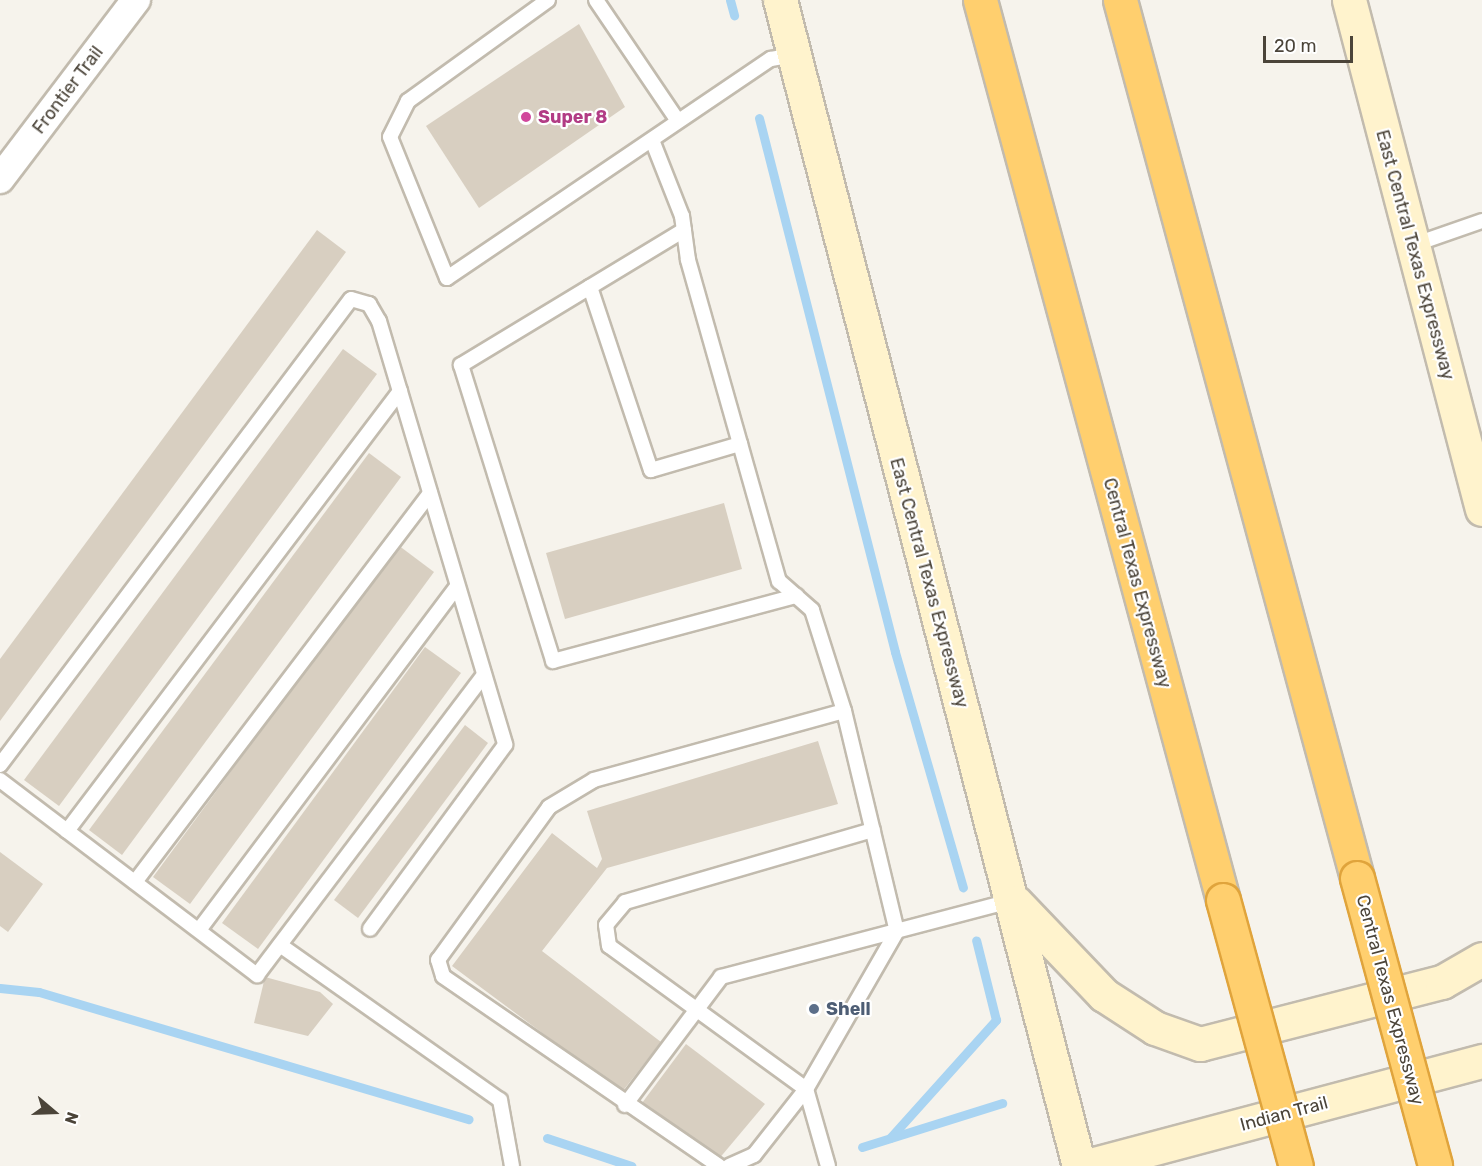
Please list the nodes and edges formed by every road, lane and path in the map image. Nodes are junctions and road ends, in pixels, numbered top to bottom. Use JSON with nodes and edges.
{"nodes":[{"id":1,"x":136,"y":0,"type":"edge"},
{"id":2,"x":548,"y":0,"type":"edge"},
{"id":3,"x":596,"y":0,"type":"edge"},
{"id":4,"x":780,"y":0,"type":"edge"},
{"id":5,"x":980,"y":0,"type":"edge"},
{"id":6,"x":1120,"y":0,"type":"edge"},
{"id":7,"x":1349,"y":0,"type":"edge"},
{"id":8,"x":794,"y":55,"type":"junction"},
{"id":9,"x":678,"y":122,"type":"junction"},
{"id":10,"x":651,"y":140,"type":"junction"},
{"id":11,"x":10,"y":150,"type":"edge"},
{"id":12,"x":0,"y":179,"type":"edge"},
{"id":13,"x":1482,"y":221,"type":"edge"},
{"id":14,"x":684,"y":230,"type":"junction"},
{"id":15,"x":1413,"y":245,"type":"junction"},
{"id":16,"x":590,"y":287,"type":"junction"},
{"id":17,"x":400,"y":391,"type":"junction"},
{"id":18,"x":740,"y":444,"type":"junction"},
{"id":19,"x":1476,"y":458,"type":"edge"},
{"id":20,"x":430,"y":493,"type":"junction"},
{"id":21,"x":1482,"y":509,"type":"edge"},
{"id":22,"x":458,"y":586,"type":"junction"},
{"id":23,"x":796,"y":596,"type":"junction"},
{"id":24,"x":484,"y":675,"type":"junction"},
{"id":25,"x":844,"y":711,"type":"junction"},
{"id":26,"x":0,"y":765,"type":"edge"},
{"id":27,"x":0,"y":780,"type":"edge"},
{"id":28,"x":873,"y":830,"type":"junction"},
{"id":29,"x":67,"y":831,"type":"junction"},
{"id":30,"x":135,"y":882,"type":"junction"},
{"id":31,"x":1014,"y":900,"type":"junction"},
{"id":32,"x":370,"y":929,"type":"dead end"},
{"id":33,"x":199,"y":930,"type":"junction"},
{"id":34,"x":897,"y":932,"type":"junction"},
{"id":35,"x":280,"y":945,"type":"junction"},
{"id":36,"x":1482,"y":959,"type":"edge"},
{"id":37,"x":697,"y":1008,"type":"junction"},
{"id":38,"x":1482,"y":1061,"type":"edge"},
{"id":39,"x":806,"y":1089,"type":"junction"},
{"id":40,"x":625,"y":1105,"type":"junction"},
{"id":41,"x":512,"y":1166,"type":"edge"},
{"id":42,"x":719,"y":1166,"type":"edge"},
{"id":43,"x":729,"y":1166,"type":"edge"},
{"id":44,"x":828,"y":1166,"type":"edge"},
{"id":45,"x":1079,"y":1166,"type":"edge"},
{"id":46,"x":1087,"y":1166,"type":"edge"},
{"id":47,"x":1296,"y":1166,"type":"edge"},
{"id":48,"x":1435,"y":1166,"type":"edge"}],
"edges":[{"from":1,"to":11,"type":"street","name":"Frontier Trail"},
{"from":2,"to":10,"type":"lane"},
{"from":3,"to":9,"type":"lane"},
{"from":4,"to":8,"type":"main road","name":"East Central Texas Expressway"},
{"from":5,"to":47,"type":"highway","name":"Central Texas Expressway","bridge":true},
{"from":6,"to":48,"type":"highway","name":"Central Texas Expressway","bridge":true},
{"from":7,"to":15,"type":"main road","name":"East Central Texas Expressway"},
{"from":8,"to":9,"type":"lane"},
{"from":8,"to":31,"type":"main road","name":"East Central Texas Expressway"},
{"from":9,"to":10,"type":"lane"},
{"from":10,"to":14,"type":"lane"},
{"from":11,"to":12,"type":"street","name":"Frontier Trail"},
{"from":13,"to":15,"type":"lane"},
{"from":14,"to":16,"type":"lane"},
{"from":14,"to":18,"type":"lane"},
{"from":15,"to":19,"type":"main road","name":"East Central Texas Expressway"},
{"from":16,"to":18,"type":"lane"},
{"from":16,"to":23,"type":"lane"},
{"from":17,"to":20,"type":"lane"},
{"from":17,"to":26,"type":"lane"},
{"from":17,"to":29,"type":"lane"},
{"from":18,"to":23,"type":"lane"},
{"from":19,"to":21,"type":"main road","name":"East Central Texas Expressway"},
{"from":20,"to":22,"type":"lane"},
{"from":20,"to":30,"type":"lane"},
{"from":22,"to":24,"type":"lane"},
{"from":22,"to":33,"type":"lane"},
{"from":23,"to":25,"type":"lane"},
{"from":24,"to":32,"type":"lane"},
{"from":24,"to":35,"type":"lane"},
{"from":25,"to":28,"type":"lane"},
{"from":25,"to":40,"type":"lane"},
{"from":27,"to":29,"type":"lane"},
{"from":28,"to":34,"type":"lane"},
{"from":28,"to":37,"type":"lane"},
{"from":29,"to":30,"type":"lane"},
{"from":30,"to":33,"type":"lane"},
{"from":31,"to":34,"type":"lane"},
{"from":31,"to":36,"type":"main road"},
{"from":31,"to":45,"type":"main road","name":"East Central Texas Expressway"},
{"from":33,"to":35,"type":"lane"},
{"from":34,"to":37,"type":"lane"},
{"from":34,"to":39,"type":"lane"},
{"from":35,"to":41,"type":"lane"},
{"from":37,"to":39,"type":"lane"},
{"from":37,"to":40,"type":"lane"},
{"from":38,"to":46,"type":"main road","name":"Indian Trail"},
{"from":39,"to":43,"type":"lane"},
{"from":39,"to":44,"type":"lane"},
{"from":40,"to":42,"type":"lane"}]}
